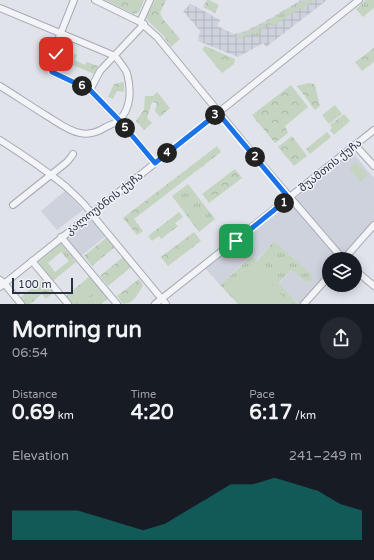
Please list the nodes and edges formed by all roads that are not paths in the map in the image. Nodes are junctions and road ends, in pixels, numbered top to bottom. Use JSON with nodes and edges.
{"nodes":[{"id":1,"x":74,"y":0,"type":"edge"},
{"id":2,"x":95,"y":0,"type":"edge"},
{"id":3,"x":150,"y":0,"type":"edge"},
{"id":4,"x":359,"y":0,"type":"edge"},
{"id":5,"x":0,"y":8,"type":"edge"},
{"id":6,"x":142,"y":23,"type":"junction"},
{"id":7,"x":61,"y":33,"type":"junction"},
{"id":8,"x":114,"y":56,"type":"junction"},
{"id":9,"x":0,"y":86,"type":"edge"},
{"id":10,"x":90,"y":90,"type":"junction"},
{"id":11,"x":218,"y":113,"type":"junction"},
{"id":12,"x":119,"y":120,"type":"junction"},
{"id":13,"x":374,"y":130,"type":"edge"},
{"id":14,"x":1,"y":142,"type":"edge"},
{"id":15,"x":355,"y":145,"type":"junction"},
{"id":16,"x":73,"y":154,"type":"dead end"},
{"id":17,"x":155,"y":163,"type":"junction"},
{"id":18,"x":374,"y":166,"type":"edge"},
{"id":19,"x":51,"y":175,"type":"junction"},
{"id":20,"x":289,"y":198,"type":"junction"},
{"id":21,"x":13,"y":205,"type":"dead end"},
{"id":22,"x":92,"y":213,"type":"junction"},
{"id":23,"x":374,"y":225,"type":"edge"},
{"id":24,"x":61,"y":237,"type":"junction"},
{"id":25,"x":337,"y":252,"type":"edge"},
{"id":26,"x":349,"y":252,"type":"edge"},
{"id":27,"x":32,"y":261,"type":"junction"},
{"id":28,"x":362,"y":276,"type":"edge"},
{"id":29,"x":1,"y":283,"type":"edge"},
{"id":30,"x":322,"y":284,"type":"edge"},
{"id":31,"x":374,"y":286,"type":"edge"},
{"id":32,"x":163,"y":302,"type":"edge"},
{"id":33,"x":21,"y":304,"type":"edge"},
{"id":34,"x":68,"y":304,"type":"edge"},
{"id":35,"x":117,"y":304,"type":"edge"},
{"id":36,"x":155,"y":304,"type":"edge"},
{"id":37,"x":304,"y":304,"type":"edge"}],
"edges":[{"from":1,"to":7,"type":"street"},
{"from":2,"to":6,"type":"street"},
{"from":3,"to":6,"type":"street"},
{"from":4,"to":11,"type":"street","name":"კალოუბნის ქუჩა"},
{"from":5,"to":7,"type":"street"},
{"from":6,"to":8,"type":"street"},
{"from":6,"to":11,"type":"street"},
{"from":7,"to":8,"type":"street"},
{"from":7,"to":10,"type":"street"},
{"from":8,"to":10,"type":"street"},
{"from":8,"to":12,"type":"street"},
{"from":9,"to":12,"type":"street"},
{"from":10,"to":12,"type":"street"},
{"from":11,"to":17,"type":"street","name":"კალოუბნის ქუჩა"},
{"from":11,"to":20,"type":"street"},
{"from":12,"to":17,"type":"street"},
{"from":13,"to":15,"type":"street","name":"შუამთის ქუჩა"},
{"from":14,"to":19,"type":"street"},
{"from":15,"to":18,"type":"street"},
{"from":15,"to":20,"type":"street","name":"შუამთის ქუჩა"},
{"from":16,"to":19,"type":"street"},
{"from":17,"to":22,"type":"street","name":"კალოუბნის ქუჩა"},
{"from":19,"to":21,"type":"street"},
{"from":19,"to":22,"type":"street"},
{"from":20,"to":25,"type":"street"},
{"from":20,"to":32,"type":"street","name":"შუამთის ქუჩა"},
{"from":22,"to":24,"type":"street","name":"კალოუბნის ქუჩა"},
{"from":22,"to":32,"type":"street"},
{"from":23,"to":26,"type":"street"},
{"from":24,"to":27,"type":"street","name":"კალოუბნის ქუჩა"},
{"from":24,"to":35,"type":"street"},
{"from":27,"to":29,"type":"street","name":"კალოუბნის ქუჩა"},
{"from":27,"to":34,"type":"street"},
{"from":28,"to":31,"type":"street"},
{"from":29,"to":33,"type":"street"},
{"from":30,"to":37,"type":"street"},
{"from":32,"to":36,"type":"street","name":"შუამთის ქუჩა"}]}
